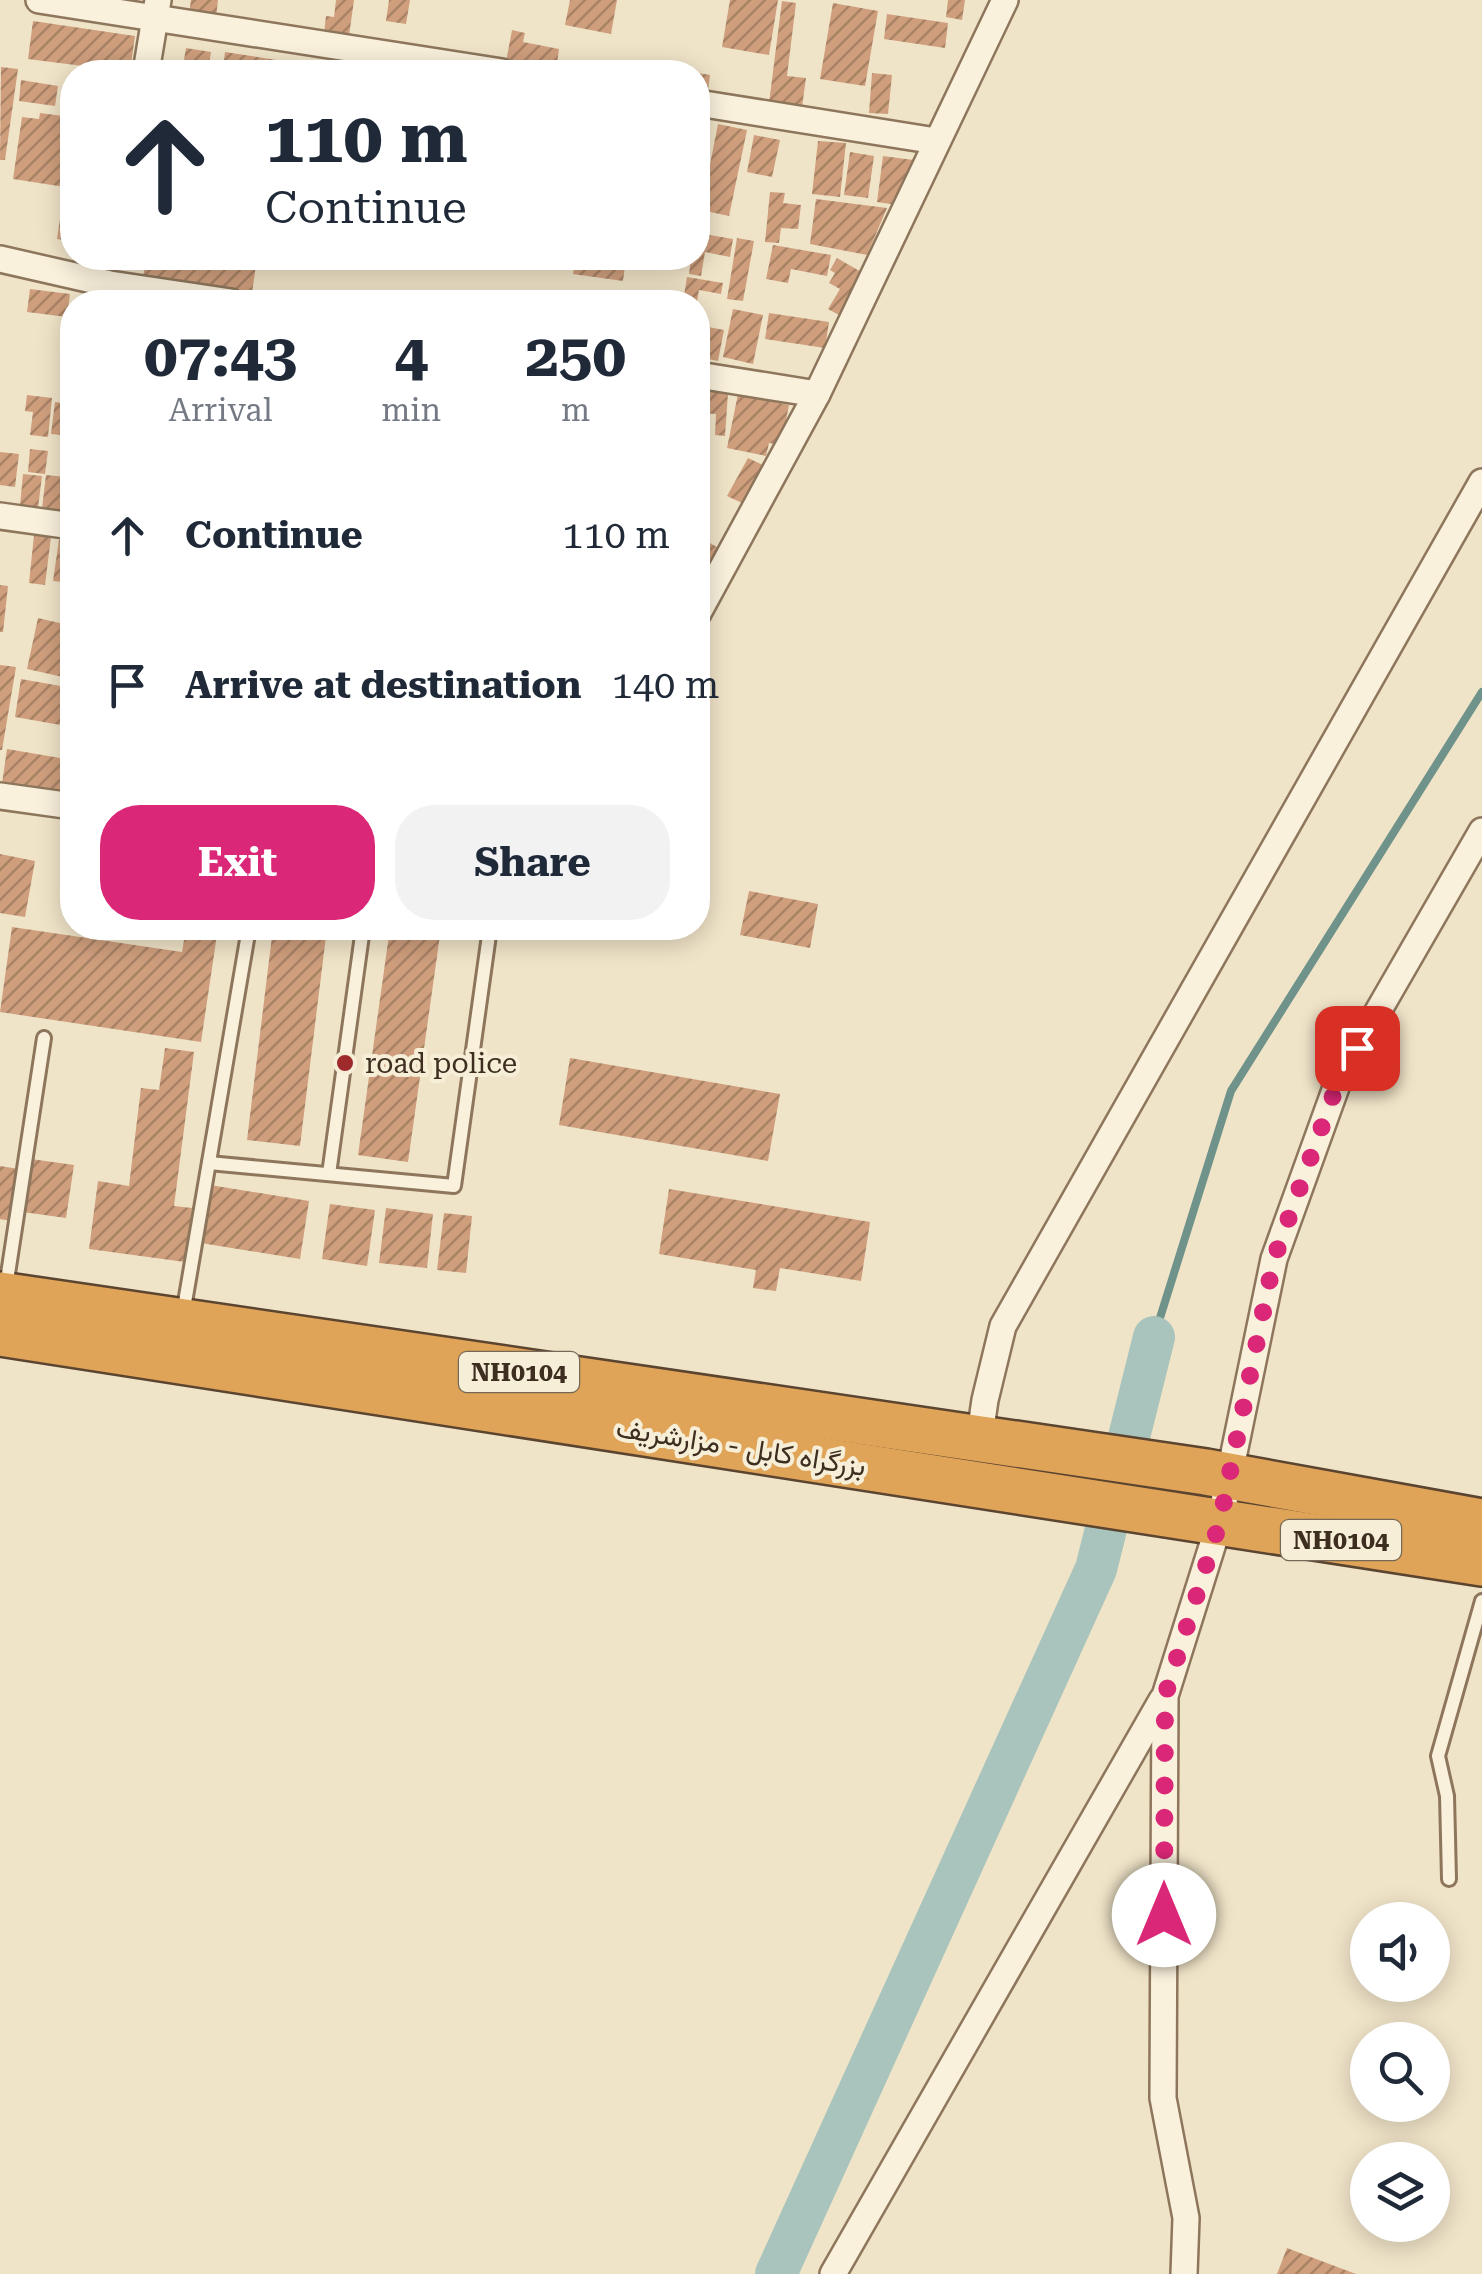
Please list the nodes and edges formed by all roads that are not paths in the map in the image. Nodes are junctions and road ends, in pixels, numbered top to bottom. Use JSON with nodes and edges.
{"nodes":[{"id":1,"x":39,"y":0,"type":"edge"},
{"id":2,"x":1006,"y":0,"type":"edge"},
{"id":3,"x":157,"y":9,"type":"edge"},
{"id":4,"x":148,"y":60,"type":"edge"},
{"id":5,"x":436,"y":60,"type":"edge"},
{"id":6,"x":710,"y":105,"type":"edge"},
{"id":7,"x":936,"y":141,"type":"junction"},
{"id":8,"x":0,"y":260,"type":"edge"},
{"id":9,"x":113,"y":270,"type":"edge"},
{"id":10,"x":110,"y":284,"type":"junction"},
{"id":11,"x":150,"y":290,"type":"edge"},
{"id":12,"x":710,"y":377,"type":"edge"},
{"id":13,"x":817,"y":394,"type":"junction"},
{"id":14,"x":1482,"y":482,"type":"edge"},
{"id":15,"x":0,"y":516,"type":"edge"},
{"id":16,"x":60,"y":524,"type":"edge"},
{"id":17,"x":710,"y":591,"type":"edge"},
{"id":18,"x":0,"y":796,"type":"edge"},
{"id":19,"x":60,"y":804,"type":"edge"},
{"id":20,"x":1482,"y":831,"type":"edge"},
{"id":21,"x":247,"y":940,"type":"edge"},
{"id":22,"x":361,"y":940,"type":"edge"},
{"id":23,"x":488,"y":940,"type":"edge"},
{"id":24,"x":44,"y":1038,"type":"dead end"},
{"id":25,"x":210,"y":1163,"type":"junction"},
{"id":26,"x":329,"y":1174,"type":"junction"},
{"id":27,"x":2,"y":1308,"type":"edge"},
{"id":28,"x":182,"y":1322,"type":"junction"},
{"id":29,"x":979,"y":1441,"type":"junction"},
{"id":30,"x":1033,"y":1470,"type":"junction"},
{"id":31,"x":1217,"y":1474,"type":"junction"},
{"id":32,"x":1211,"y":1520,"type":"junction"},
{"id":33,"x":1482,"y":1522,"type":"edge"},
{"id":34,"x":1482,"y":1562,"type":"edge"},
{"id":35,"x":1482,"y":1601,"type":"edge"},
{"id":36,"x":1165,"y":1696,"type":"junction"},
{"id":37,"x":1449,"y":1879,"type":"dead end"},
{"id":38,"x":833,"y":2274,"type":"edge"},
{"id":39,"x":1184,"y":2274,"type":"edge"}],
"edges":[{"from":1,"to":3,"type":"street"},
{"from":2,"to":7,"type":"street"},
{"from":3,"to":4,"type":"street"},
{"from":3,"to":5,"type":"street"},
{"from":6,"to":7,"type":"street"},
{"from":7,"to":13,"type":"street"},
{"from":8,"to":10,"type":"street"},
{"from":9,"to":10,"type":"street"},
{"from":10,"to":11,"type":"street"},
{"from":12,"to":13,"type":"street"},
{"from":13,"to":17,"type":"street"},
{"from":14,"to":29,"type":"street"},
{"from":15,"to":16,"type":"street"},
{"from":18,"to":19,"type":"street"},
{"from":20,"to":31,"type":"street"},
{"from":21,"to":25,"type":"lane"},
{"from":22,"to":26,"type":"lane"},
{"from":23,"to":26,"type":"lane"},
{"from":24,"to":27,"type":"lane"},
{"from":25,"to":26,"type":"lane"},
{"from":25,"to":28,"type":"lane"},
{"from":27,"to":28,"type":"highway","name":"بزرگراه کابل - مزارشریف","number":"NH0104"},
{"from":27,"to":30,"type":"highway","name":"بزرگراه کابل - مزارشریف","number":"NH0104"},
{"from":28,"to":29,"type":"highway","name":"بزرگراه کابل - مزارشریف","number":"NH0104"},
{"from":29,"to":30,"type":"highway","name":"بزرگراه کابل - مزارشریف","number":"NH0104"},
{"from":30,"to":31,"type":"highway","name":"بزرگراه کابل - مزارشریف","number":"NH0104"},
{"from":30,"to":32,"type":"highway","name":"بزرگراه کابل - مزارشریف","number":"NH0104"},
{"from":31,"to":32,"type":"street"},
{"from":31,"to":33,"type":"highway","name":"بزرگراه کابل - مزارشریف","number":"NH0104"},
{"from":32,"to":34,"type":"highway","name":"بزرگراه کابل - مزارشریف","number":"NH0104"},
{"from":32,"to":36,"type":"street"},
{"from":35,"to":37,"type":"lane"},
{"from":36,"to":38,"type":"street"},
{"from":36,"to":39,"type":"street"}]}
